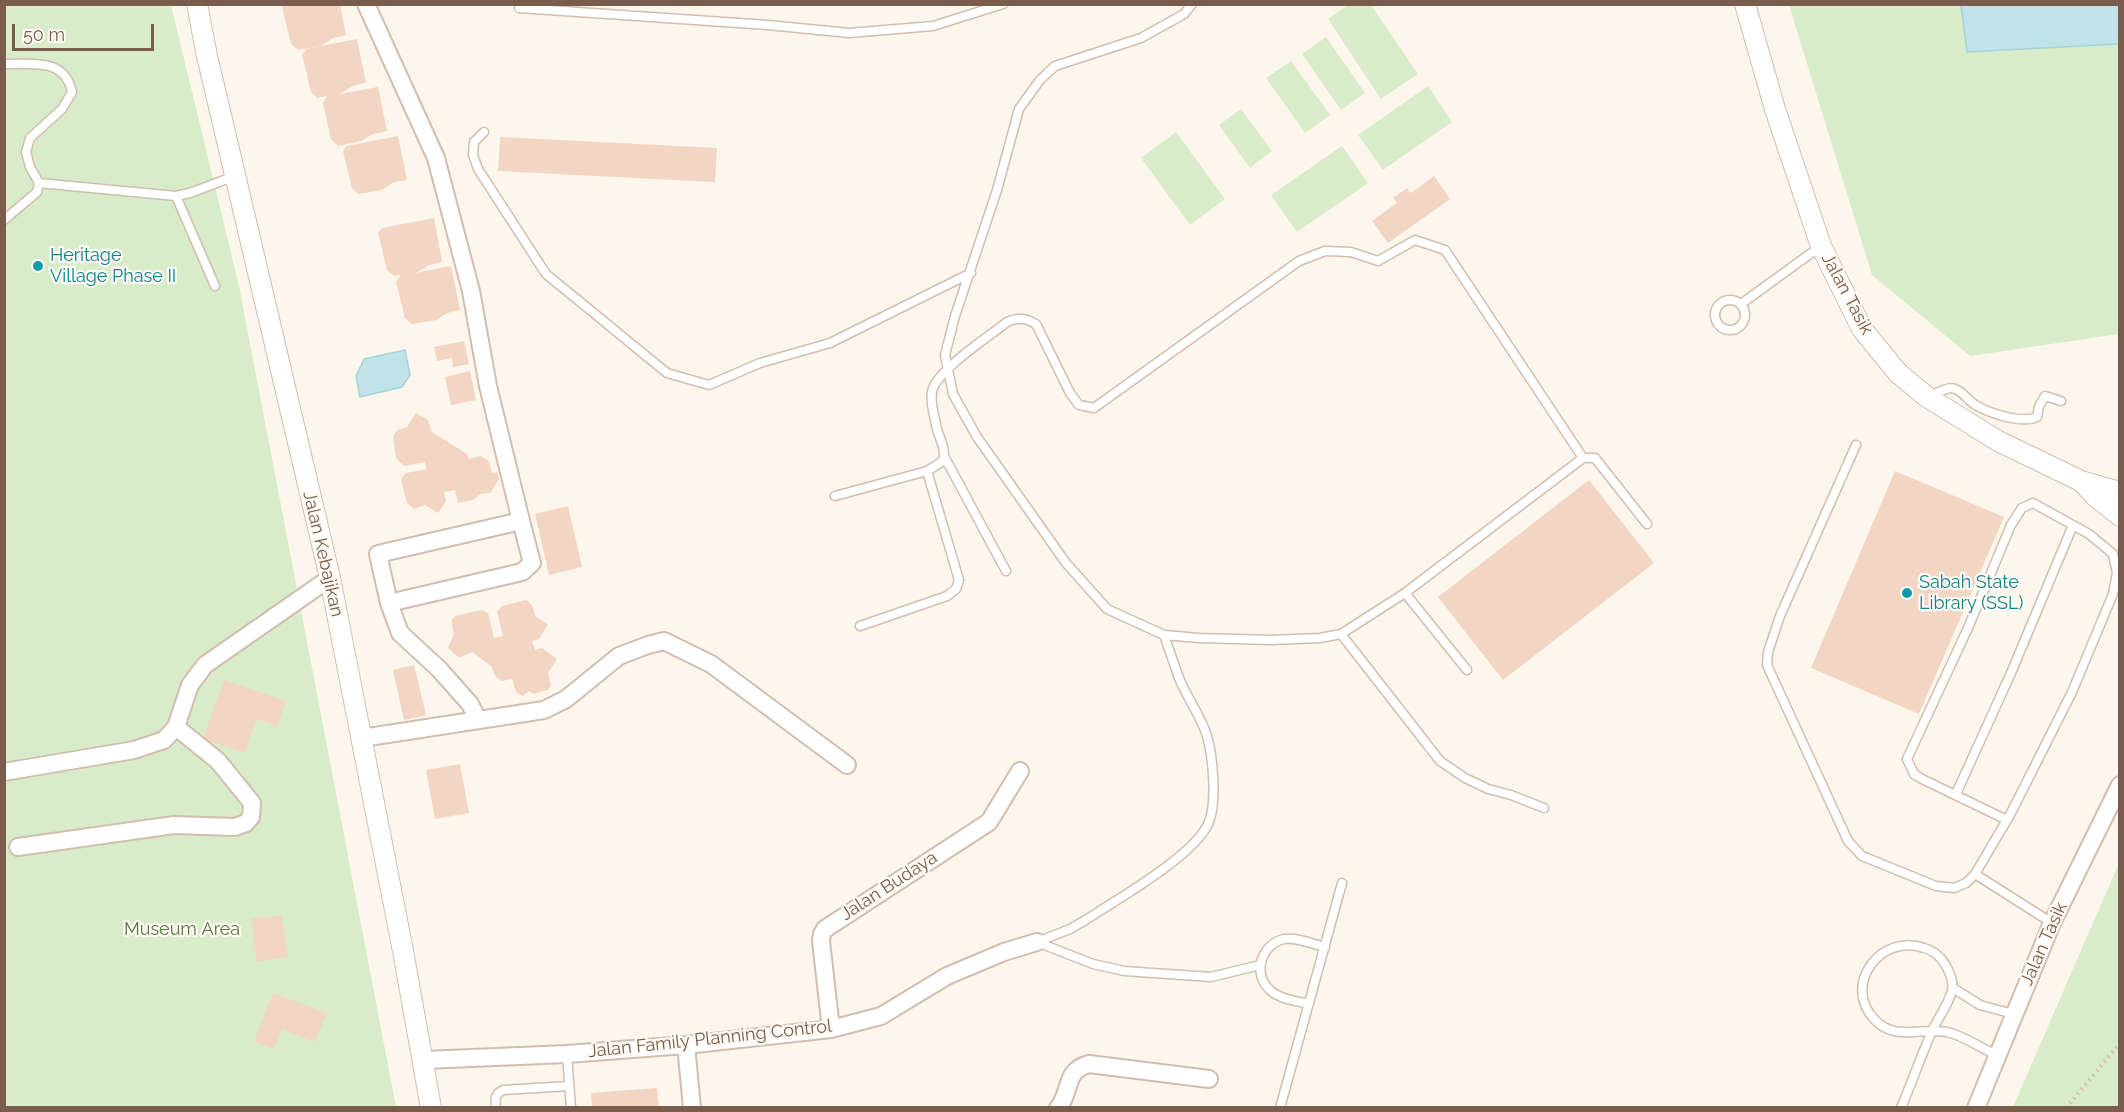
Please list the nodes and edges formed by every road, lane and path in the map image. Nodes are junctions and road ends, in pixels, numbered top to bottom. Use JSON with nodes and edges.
{"nodes":[{"id":1,"x":197,"y":4,"type":"edge"},
{"id":2,"x":366,"y":4,"type":"edge"},
{"id":3,"x":1003,"y":4,"type":"edge"},
{"id":4,"x":1192,"y":4,"type":"edge"},
{"id":5,"x":1745,"y":4,"type":"edge"},
{"id":6,"x":519,"y":8,"type":"dead end"},
{"id":7,"x":4,"y":64,"type":"edge"},
{"id":8,"x":484,"y":132,"type":"dead end"},
{"id":9,"x":236,"y":176,"type":"junction"},
{"id":10,"x":39,"y":183,"type":"junction"},
{"id":11,"x":176,"y":196,"type":"junction"},
{"id":12,"x":4,"y":220,"type":"edge"},
{"id":13,"x":1821,"y":246,"type":"junction"},
{"id":14,"x":970,"y":273,"type":"junction"},
{"id":15,"x":215,"y":286,"type":"dead end"},
{"id":16,"x":1741,"y":304,"type":"dead end"},
{"id":17,"x":947,"y":369,"type":"junction"},
{"id":18,"x":1927,"y":397,"type":"junction"},
{"id":19,"x":2061,"y":401,"type":"dead end"},
{"id":20,"x":1856,"y":445,"type":"dead end"},
{"id":21,"x":944,"y":456,"type":"junction"},
{"id":22,"x":1583,"y":458,"type":"junction"},
{"id":23,"x":927,"y":471,"type":"junction"},
{"id":24,"x":2081,"y":481,"type":"junction"},
{"id":25,"x":2120,"y":492,"type":"edge"},
{"id":26,"x":835,"y":496,"type":"dead end"},
{"id":27,"x":2120,"y":516,"type":"edge"},
{"id":28,"x":521,"y":521,"type":"junction"},
{"id":29,"x":1647,"y":524,"type":"dead end"},
{"id":30,"x":2073,"y":525,"type":"junction"},
{"id":31,"x":1006,"y":571,"type":"dead end"},
{"id":32,"x":330,"y":578,"type":"junction"},
{"id":33,"x":1405,"y":593,"type":"junction"},
{"id":34,"x":389,"y":603,"type":"junction"},
{"id":35,"x":860,"y":626,"type":"dead end"},
{"id":36,"x":1341,"y":634,"type":"junction"},
{"id":37,"x":1164,"y":635,"type":"junction"},
{"id":38,"x":1467,"y":670,"type":"dead end"},
{"id":39,"x":478,"y":720,"type":"junction"},
{"id":40,"x":176,"y":727,"type":"junction"},
{"id":41,"x":362,"y":738,"type":"junction"},
{"id":42,"x":847,"y":765,"type":"dead end"},
{"id":43,"x":4,"y":771,"type":"edge"},
{"id":44,"x":1020,"y":771,"type":"dead end"},
{"id":45,"x":2120,"y":785,"type":"edge"},
{"id":46,"x":1956,"y":794,"type":"junction"},
{"id":47,"x":1544,"y":808,"type":"dead end"},
{"id":48,"x":2007,"y":820,"type":"junction"},
{"id":49,"x":18,"y":846,"type":"dead end"},
{"id":50,"x":1975,"y":874,"type":"junction"},
{"id":51,"x":1342,"y":884,"type":"dead end"},
{"id":52,"x":2052,"y":923,"type":"junction"},
{"id":53,"x":1037,"y":942,"type":"junction"},
{"id":54,"x":1325,"y":947,"type":"junction"},
{"id":55,"x":1260,"y":965,"type":"junction"},
{"id":56,"x":1953,"y":988,"type":"junction"},
{"id":57,"x":1309,"y":1004,"type":"junction"},
{"id":58,"x":2013,"y":1014,"type":"junction"},
{"id":59,"x":831,"y":1029,"type":"junction"},
{"id":60,"x":1932,"y":1031,"type":"junction"},
{"id":61,"x":2120,"y":1043,"type":"edge"},
{"id":62,"x":686,"y":1045,"type":"junction"},
{"id":63,"x":567,"y":1054,"type":"junction"},
{"id":64,"x":1997,"y":1055,"type":"junction"},
{"id":65,"x":423,"y":1060,"type":"junction"},
{"id":66,"x":1209,"y":1080,"type":"dead end"},
{"id":67,"x":569,"y":1086,"type":"junction"},
{"id":68,"x":431,"y":1107,"type":"edge"},
{"id":69,"x":496,"y":1107,"type":"edge"},
{"id":70,"x":571,"y":1107,"type":"edge"},
{"id":71,"x":692,"y":1107,"type":"edge"},
{"id":72,"x":1058,"y":1107,"type":"edge"},
{"id":73,"x":1280,"y":1107,"type":"edge"},
{"id":74,"x":1901,"y":1107,"type":"edge"},
{"id":75,"x":1976,"y":1107,"type":"edge"},
{"id":76,"x":2067,"y":1107,"type":"edge"}],
"edges":[{"from":1,"to":9,"type":"street","name":"Jalan Kebajikan"},
{"from":2,"to":28,"type":"street"},
{"from":3,"to":6,"type":"lane"},
{"from":4,"to":14,"type":"lane"},
{"from":5,"to":13,"type":"street","name":"Jalan Tasik"},
{"from":7,"to":10,"type":"lane"},
{"from":8,"to":14,"type":"lane"},
{"from":9,"to":11,"type":"lane"},
{"from":9,"to":32,"type":"street","name":"Jalan Kebajikan"},
{"from":10,"to":11,"type":"lane"},
{"from":10,"to":12,"type":"lane"},
{"from":11,"to":15,"type":"lane"},
{"from":13,"to":16,"type":"lane"},
{"from":13,"to":18,"type":"street","name":"Jalan Tasik"},
{"from":14,"to":17,"type":"lane"},
{"from":17,"to":21,"type":"lane"},
{"from":17,"to":22,"type":"lane"},
{"from":17,"to":37,"type":"lane"},
{"from":18,"to":19,"type":"lane"},
{"from":18,"to":24,"type":"street","name":"Jalan Tasik"},
{"from":20,"to":50,"type":"lane"},
{"from":21,"to":23,"type":"lane"},
{"from":21,"to":31,"type":"lane"},
{"from":22,"to":29,"type":"lane"},
{"from":22,"to":33,"type":"lane"},
{"from":23,"to":26,"type":"lane"},
{"from":23,"to":35,"type":"lane"},
{"from":24,"to":25,"type":"street","name":"Jalan Tasik"},
{"from":24,"to":27,"type":"street","name":"Jalan Tasik"},
{"from":28,"to":34,"type":"street"},
{"from":28,"to":34,"type":"street"},
{"from":30,"to":46,"type":"lane"},
{"from":30,"to":46,"type":"lane"},
{"from":30,"to":48,"type":"lane"},
{"from":32,"to":40,"type":"street"},
{"from":32,"to":41,"type":"street","name":"Jalan Kebajikan"},
{"from":33,"to":36,"type":"lane"},
{"from":33,"to":38,"type":"lane"},
{"from":34,"to":39,"type":"street"},
{"from":36,"to":37,"type":"lane"},
{"from":36,"to":47,"type":"lane"},
{"from":37,"to":53,"type":"lane","name":"Jalan Family Planning Control"},
{"from":39,"to":41,"type":"street"},
{"from":39,"to":42,"type":"street"},
{"from":40,"to":43,"type":"street"},
{"from":40,"to":49,"type":"street"},
{"from":41,"to":65,"type":"street","name":"Jalan Kebajikan"},
{"from":44,"to":59,"type":"street","name":"Jalan Budaya"},
{"from":45,"to":52,"type":"street","name":"Jalan Tasik"},
{"from":46,"to":48,"type":"lane"},
{"from":48,"to":50,"type":"lane"},
{"from":50,"to":52,"type":"lane"},
{"from":51,"to":54,"type":"lane"},
{"from":52,"to":58,"type":"street","name":"Jalan Tasik"},
{"from":53,"to":55,"type":"lane"},
{"from":53,"to":59,"type":"street","name":"Jalan Family Planning Control"},
{"from":54,"to":55,"type":"lane"},
{"from":54,"to":57,"type":"lane"},
{"from":55,"to":57,"type":"lane"},
{"from":56,"to":58,"type":"lane"},
{"from":56,"to":60,"type":"lane"},
{"from":56,"to":60,"type":"lane"},
{"from":57,"to":73,"type":"lane"},
{"from":58,"to":64,"type":"street","name":"Jalan Tasik"},
{"from":59,"to":62,"type":"street","name":"Jalan Family Planning Control"},
{"from":60,"to":64,"type":"lane"},
{"from":60,"to":74,"type":"lane"},
{"from":61,"to":76,"type":"path"},
{"from":62,"to":63,"type":"street","name":"Jalan Family Planning Control"},
{"from":62,"to":71,"type":"street"},
{"from":63,"to":65,"type":"street","name":"Jalan Family Planning Control"},
{"from":63,"to":67,"type":"lane"},
{"from":64,"to":75,"type":"street","name":"Jalan Tasik"},
{"from":65,"to":68,"type":"street","name":"Jalan Kebajikan"},
{"from":66,"to":72,"type":"street"},
{"from":67,"to":69,"type":"lane"},
{"from":67,"to":70,"type":"lane"}]}
